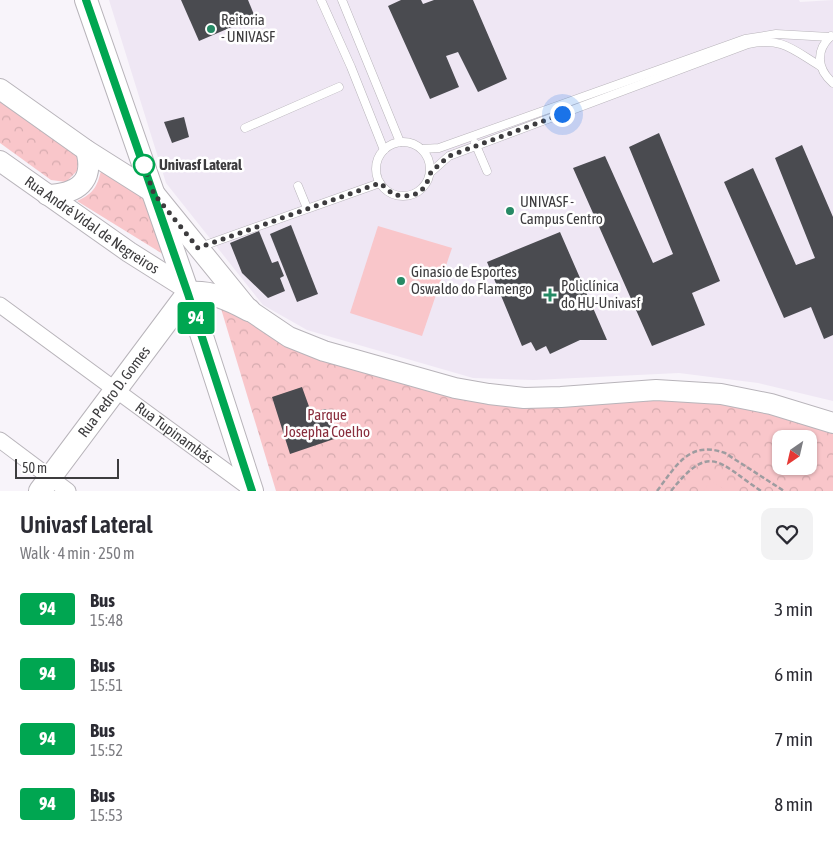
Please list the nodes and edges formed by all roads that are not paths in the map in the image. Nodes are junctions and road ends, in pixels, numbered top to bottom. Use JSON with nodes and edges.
{"nodes":[{"id":1,"x":320,"y":0,"type":"edge"},
{"id":2,"x":342,"y":0,"type":"edge"},
{"id":3,"x":84,"y":3,"type":"edge"},
{"id":4,"x":832,"y":36,"type":"edge"},
{"id":5,"x":820,"y":66,"type":"junction"},
{"id":6,"x":833,"y":83,"type":"edge"},
{"id":7,"x":339,"y":87,"type":"dead end"},
{"id":8,"x":0,"y":89,"type":"edge"},
{"id":9,"x":245,"y":128,"type":"dead end"},
{"id":10,"x":472,"y":136,"type":"junction"},
{"id":11,"x":400,"y":142,"type":"junction"},
{"id":12,"x":476,"y":146,"type":"junction"},
{"id":13,"x":422,"y":149,"type":"junction"},
{"id":14,"x":86,"y":150,"type":"junction"},
{"id":15,"x":384,"y":150,"type":"junction"},
{"id":16,"x":0,"y":161,"type":"edge"},
{"id":17,"x":487,"y":171,"type":"dead end"},
{"id":18,"x":431,"y":172,"type":"junction"},
{"id":19,"x":380,"y":183,"type":"junction"},
{"id":20,"x":298,"y":186,"type":"dead end"},
{"id":21,"x":154,"y":194,"type":"junction"},
{"id":22,"x":46,"y":195,"type":"junction"},
{"id":23,"x":307,"y":208,"type":"junction"},
{"id":24,"x":198,"y":248,"type":"junction"},
{"id":25,"x":187,"y":291,"type":"junction"},
{"id":26,"x":0,"y":306,"type":"edge"},
{"id":27,"x":248,"y":310,"type":"junction"},
{"id":28,"x":115,"y":392,"type":"junction"},
{"id":29,"x":833,"y":423,"type":"edge"},
{"id":30,"x":0,"y":440,"type":"edge"},
{"id":31,"x":45,"y":484,"type":"edge"},
{"id":32,"x":252,"y":490,"type":"edge"},
{"id":33,"x":68,"y":491,"type":"edge"}],
"edges":[{"from":1,"to":15,"type":"lane"},
{"from":2,"to":11,"type":"lane"},
{"from":3,"to":21,"type":"main road"},
{"from":4,"to":5,"type":"lane"},
{"from":4,"to":10,"type":"lane"},
{"from":5,"to":6,"type":"lane"},
{"from":5,"to":12,"type":"lane"},
{"from":7,"to":9,"type":"lane"},
{"from":8,"to":14,"type":"street"},
{"from":10,"to":12,"type":"lane"},
{"from":10,"to":13,"type":"lane"},
{"from":11,"to":13,"type":"lane"},
{"from":11,"to":15,"type":"lane"},
{"from":12,"to":17,"type":"lane"},
{"from":12,"to":18,"type":"lane"},
{"from":13,"to":18,"type":"lane"},
{"from":14,"to":21,"type":"street"},
{"from":14,"to":22,"type":"street"},
{"from":15,"to":19,"type":"lane"},
{"from":16,"to":22,"type":"street","name":"Rua André Vidal de Negreiros"},
{"from":18,"to":19,"type":"lane"},
{"from":19,"to":23,"type":"lane"},
{"from":20,"to":23,"type":"lane"},
{"from":21,"to":24,"type":"street"},
{"from":21,"to":25,"type":"main road"},
{"from":22,"to":25,"type":"street","name":"Rua André Vidal de Negreiros"},
{"from":23,"to":24,"type":"lane"},
{"from":24,"to":27,"type":"street"},
{"from":25,"to":27,"type":"main road"},
{"from":25,"to":28,"type":"main road","name":"Rua Pedro D. Gomes"},
{"from":25,"to":32,"type":"main road"},
{"from":26,"to":28,"type":"street","name":"Rua Tupinambás"},
{"from":27,"to":29,"type":"street"},
{"from":28,"to":31,"type":"main road","name":"Rua Pedro D. Gomes"},
{"from":28,"to":32,"type":"street","name":"Rua Tupinambás"},
{"from":30,"to":31,"type":"street"},
{"from":31,"to":33,"type":"street"}]}
